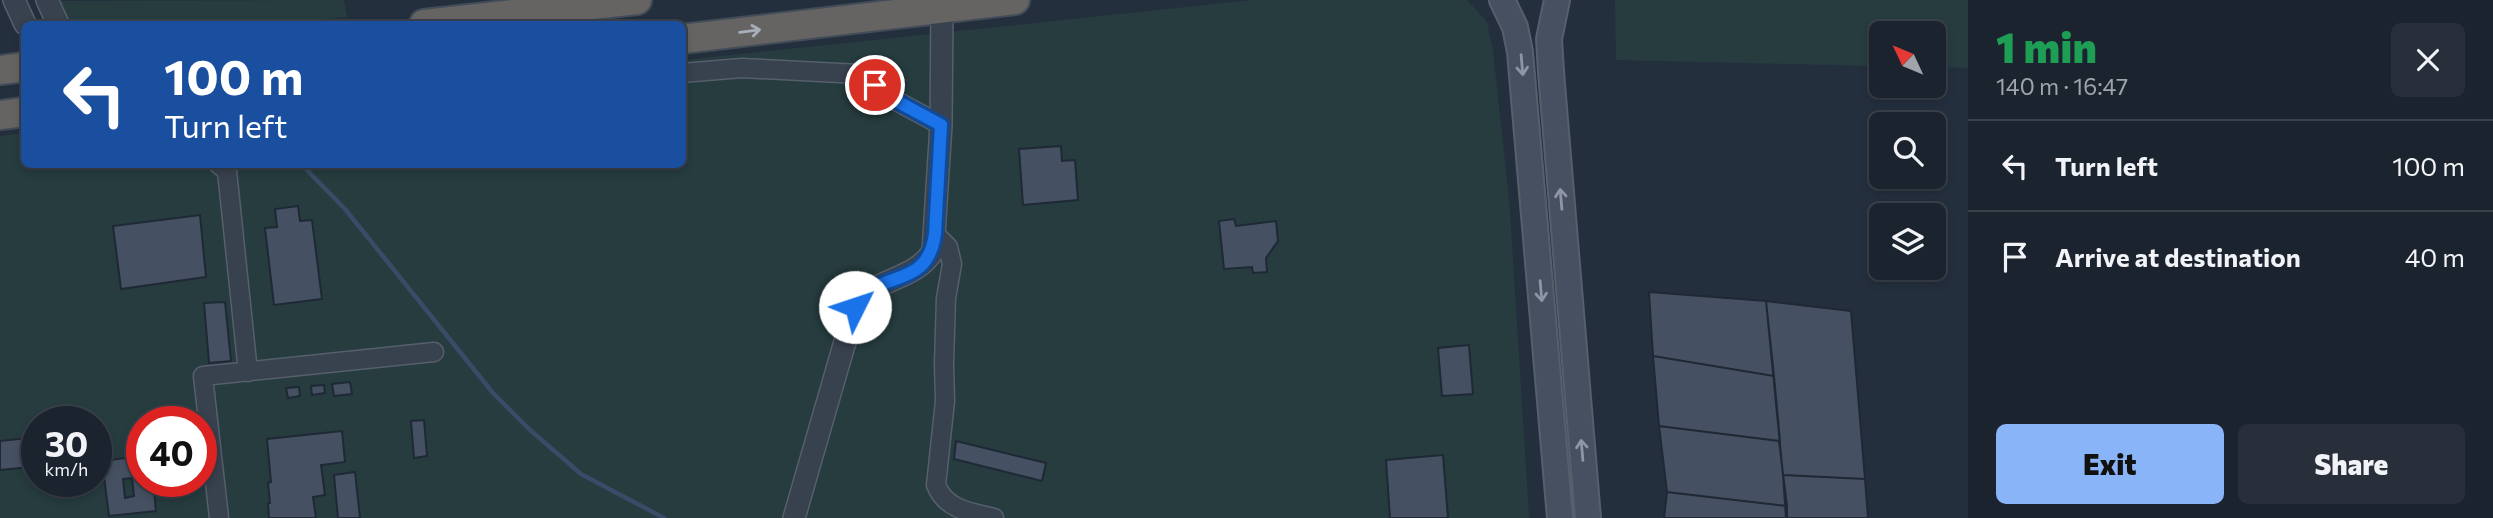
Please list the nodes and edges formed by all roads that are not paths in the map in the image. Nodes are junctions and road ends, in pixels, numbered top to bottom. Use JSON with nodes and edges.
{"nodes":[{"id":1,"x":15,"y":0,"type":"edge"},
{"id":2,"x":637,"y":0,"type":"edge"},
{"id":3,"x":1015,"y":0,"type":"edge"},
{"id":4,"x":1502,"y":0,"type":"edge"},
{"id":5,"x":1557,"y":0,"type":"edge"},
{"id":6,"x":942,"y":8,"type":"junction"},
{"id":7,"x":54,"y":14,"type":"edge"},
{"id":8,"x":26,"y":21,"type":"edge"},
{"id":9,"x":35,"y":21,"type":"edge"},
{"id":10,"x":451,"y":21,"type":"edge"},
{"id":11,"x":686,"y":39,"type":"edge"},
{"id":12,"x":21,"y":67,"type":"edge"},
{"id":13,"x":0,"y":70,"type":"edge"},
{"id":14,"x":686,"y":73,"type":"edge"},
{"id":15,"x":21,"y":112,"type":"edge"},
{"id":16,"x":0,"y":115,"type":"edge"},
{"id":17,"x":941,"y":125,"type":"junction"},
{"id":18,"x":223,"y":168,"type":"edge"},
{"id":19,"x":935,"y":234,"type":"junction"},
{"id":20,"x":435,"y":352,"type":"dead end"},
{"id":21,"x":248,"y":372,"type":"junction"},
{"id":22,"x":219,"y":518,"type":"edge"},
{"id":23,"x":794,"y":518,"type":"edge"},
{"id":24,"x":994,"y":518,"type":"edge"},
{"id":25,"x":1560,"y":518,"type":"edge"},
{"id":26,"x":1588,"y":518,"type":"edge"}],
"edges":[{"from":1,"to":8,"type":"street"},
{"from":2,"to":10,"type":"highway"},
{"from":3,"to":6,"type":"highway"},
{"from":4,"to":25,"type":"main road","one_way":true},
{"from":26,"to":5,"type":"main road","one_way":true},
{"from":11,"to":6,"type":"highway","one_way":true},
{"from":6,"to":17,"type":"street"},
{"from":7,"to":9,"type":"street"},
{"from":12,"to":13,"type":"highway"},
{"from":14,"to":17,"type":"street"},
{"from":15,"to":16,"type":"highway"},
{"from":17,"to":19,"type":"street"},
{"from":18,"to":21,"type":"street"},
{"from":19,"to":23,"type":"street"},
{"from":19,"to":24,"type":"street"},
{"from":20,"to":21,"type":"street"},
{"from":21,"to":22,"type":"street"}]}
